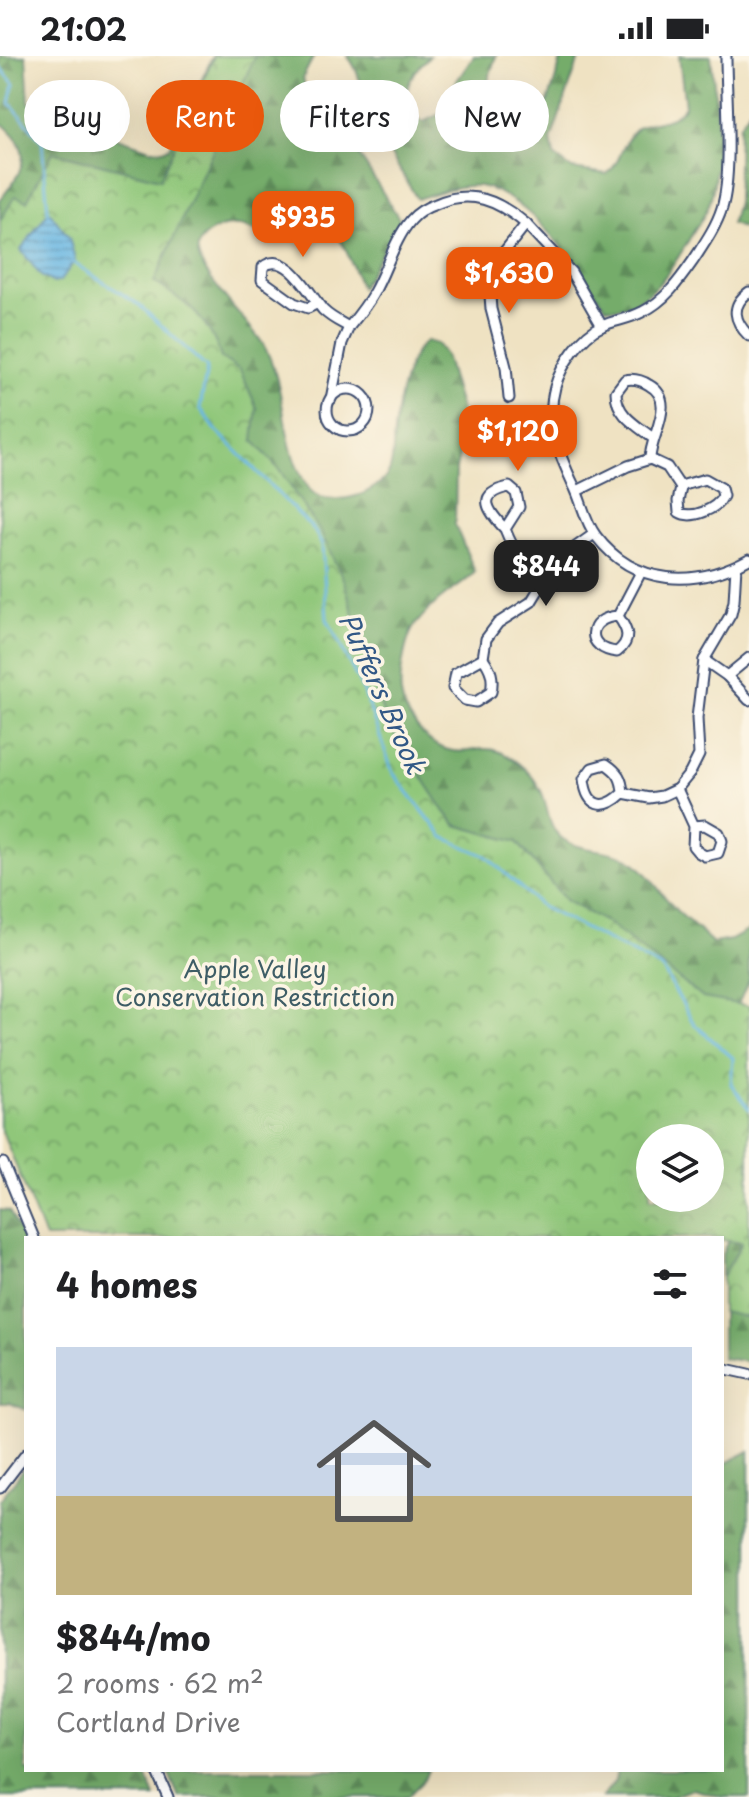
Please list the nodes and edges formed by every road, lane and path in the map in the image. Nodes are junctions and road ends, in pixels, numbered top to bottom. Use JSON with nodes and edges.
{"nodes":[{"id":1,"x":726,"y":56,"type":"edge"},
{"id":2,"x":526,"y":224,"type":"junction"},
{"id":3,"x":459,"y":264,"type":"dead end"},
{"id":4,"x":489,"y":282,"type":"junction"},
{"id":5,"x":749,"y":292,"type":"edge"},
{"id":6,"x":318,"y":303,"type":"junction"},
{"id":7,"x":602,"y":326,"type":"junction"},
{"id":8,"x":349,"y":327,"type":"junction"},
{"id":9,"x":749,"y":336,"type":"edge"},
{"id":10,"x":509,"y":398,"type":"dead end"},
{"id":11,"x":331,"y":399,"type":"junction"},
{"id":12,"x":653,"y":438,"type":"junction"},
{"id":13,"x":650,"y":459,"type":"junction"},
{"id":14,"x":681,"y":488,"type":"junction"},
{"id":15,"x":577,"y":491,"type":"junction"},
{"id":16,"x":505,"y":529,"type":"dead end"},
{"id":17,"x":594,"y":534,"type":"junction"},
{"id":18,"x":749,"y":559,"type":"edge"},
{"id":19,"x":736,"y":566,"type":"junction"},
{"id":20,"x":641,"y":572,"type":"junction"},
{"id":21,"x":546,"y":573,"type":"junction"},
{"id":22,"x":618,"y":616,"type":"dead end"},
{"id":23,"x":483,"y":658,"type":"junction"},
{"id":24,"x":749,"y":658,"type":"edge"},
{"id":25,"x":704,"y":660,"type":"junction"},
{"id":26,"x":727,"y":676,"type":"junction"},
{"id":27,"x":749,"y":700,"type":"edge"},
{"id":28,"x":677,"y":789,"type":"junction"},
{"id":29,"x":623,"y":793,"type":"junction"},
{"id":30,"x":694,"y":826,"type":"dead end"},
{"id":31,"x":3,"y":1163,"type":"dead end"},
{"id":32,"x":33,"y":1236,"type":"edge"},
{"id":33,"x":724,"y":1368,"type":"edge"},
{"id":34,"x":749,"y":1374,"type":"edge"},
{"id":35,"x":24,"y":1457,"type":"edge"},
{"id":36,"x":0,"y":1488,"type":"edge"},
{"id":37,"x":157,"y":1772,"type":"edge"},
{"id":38,"x":168,"y":1797,"type":"edge"}],
"edges":[{"from":1,"to":7,"type":"street"},
{"from":2,"to":4,"type":"street"},
{"from":2,"to":7,"type":"street"},
{"from":2,"to":8,"type":"street"},
{"from":3,"to":4,"type":"street"},
{"from":4,"to":10,"type":"street"},
{"from":5,"to":9,"type":"street"},
{"from":6,"to":6,"type":"street"},
{"from":6,"to":8,"type":"street"},
{"from":7,"to":15,"type":"street"},
{"from":8,"to":11,"type":"street"},
{"from":11,"to":11,"type":"street"},
{"from":12,"to":12,"type":"street"},
{"from":12,"to":13,"type":"street"},
{"from":13,"to":14,"type":"street"},
{"from":13,"to":15,"type":"street"},
{"from":14,"to":14,"type":"street"},
{"from":15,"to":17,"type":"street"},
{"from":16,"to":21,"type":"street"},
{"from":17,"to":20,"type":"street"},
{"from":17,"to":21,"type":"street"},
{"from":18,"to":19,"type":"street"},
{"from":19,"to":20,"type":"street"},
{"from":19,"to":25,"type":"street"},
{"from":20,"to":22,"type":"street"},
{"from":21,"to":23,"type":"street"},
{"from":23,"to":23,"type":"street"},
{"from":24,"to":26,"type":"street"},
{"from":25,"to":26,"type":"street"},
{"from":25,"to":28,"type":"street"},
{"from":26,"to":27,"type":"street"},
{"from":28,"to":29,"type":"street"},
{"from":28,"to":30,"type":"street"},
{"from":29,"to":29,"type":"street"},
{"from":31,"to":32,"type":"street"},
{"from":33,"to":34,"type":"street"},
{"from":35,"to":36,"type":"street"},
{"from":37,"to":38,"type":"street"}]}
